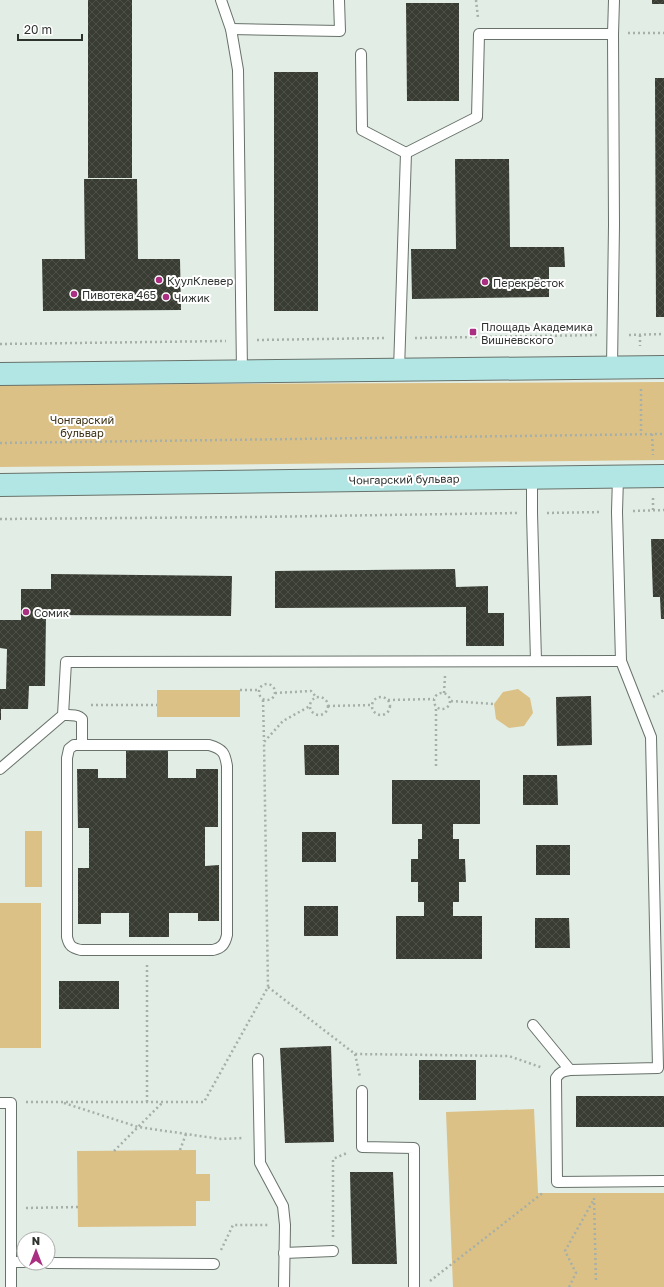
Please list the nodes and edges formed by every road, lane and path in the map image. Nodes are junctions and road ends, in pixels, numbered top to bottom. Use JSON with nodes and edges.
{"nodes":[{"id":1,"x":221,"y":0,"type":"edge"},
{"id":2,"x":339,"y":0,"type":"edge"},
{"id":3,"x":614,"y":0,"type":"edge"},
{"id":4,"x":231,"y":30,"type":"junction"},
{"id":5,"x":664,"y":33,"type":"edge"},
{"id":6,"x":613,"y":34,"type":"junction"},
{"id":7,"x":361,"y":54,"type":"dead end"},
{"id":8,"x":406,"y":153,"type":"junction"},
{"id":9,"x":664,"y":334,"type":"edge"},
{"id":10,"x":612,"y":335,"type":"junction"},
{"id":11,"x":640,"y":335,"type":"junction"},
{"id":12,"x":400,"y":338,"type":"junction"},
{"id":13,"x":242,"y":340,"type":"junction"},
{"id":14,"x":0,"y":344,"type":"edge"},
{"id":15,"x":640,"y":352,"type":"dead end"},
{"id":16,"x":612,"y":367,"type":"junction"},
{"id":17,"x":664,"y":367,"type":"edge"},
{"id":18,"x":399,"y":370,"type":"junction"},
{"id":19,"x":242,"y":371,"type":"junction"},
{"id":20,"x":0,"y":374,"type":"edge"},
{"id":21,"x":640,"y":382,"type":"dead end"},
{"id":22,"x":641,"y":434,"type":"junction"},
{"id":23,"x":652,"y":434,"type":"junction"},
{"id":24,"x":664,"y":434,"type":"edge"},
{"id":25,"x":0,"y":443,"type":"edge"},
{"id":26,"x":618,"y":476,"type":"junction"},
{"id":27,"x":657,"y":476,"type":"edge"},
{"id":28,"x":532,"y":477,"type":"junction"},
{"id":29,"x":0,"y":485,"type":"edge"},
{"id":30,"x":664,"y":510,"type":"edge"},
{"id":31,"x":653,"y":511,"type":"junction"},
{"id":32,"x":617,"y":512,"type":"junction"},
{"id":33,"x":532,"y":513,"type":"junction"},
{"id":34,"x":0,"y":519,"type":"edge"},
{"id":35,"x":536,"y":661,"type":"junction"},
{"id":36,"x":621,"y":661,"type":"junction"},
{"id":37,"x":240,"y":690,"type":"dead end"},
{"id":38,"x":258,"y":690,"type":"junction"},
{"id":39,"x":275,"y":692,"type":"junction"},
{"id":40,"x":317,"y":698,"type":"junction"},
{"id":41,"x":434,"y":699,"type":"junction"},
{"id":42,"x":263,"y":700,"type":"junction"},
{"id":43,"x":388,"y":700,"type":"junction"},
{"id":44,"x":451,"y":701,"type":"junction"},
{"id":45,"x":494,"y":704,"type":"dead end"},
{"id":46,"x":157,"y":705,"type":"dead end"},
{"id":47,"x":373,"y":705,"type":"junction"},
{"id":48,"x":328,"y":706,"type":"junction"},
{"id":49,"x":436,"y":707,"type":"junction"},
{"id":50,"x":64,"y":710,"type":"junction"},
{"id":51,"x":264,"y":742,"type":"dead end"},
{"id":52,"x":82,"y":744,"type":"junction"},
{"id":53,"x":436,"y":766,"type":"dead end"},
{"id":54,"x":0,"y":769,"type":"edge"},
{"id":55,"x":147,"y":950,"type":"junction"},
{"id":56,"x":268,"y":987,"type":"dead end"},
{"id":57,"x":533,"y":1025,"type":"dead end"},
{"id":58,"x":355,"y":1054,"type":"junction"},
{"id":59,"x":258,"y":1059,"type":"dead end"},
{"id":60,"x":570,"y":1070,"type":"junction"},
{"id":61,"x":559,"y":1074,"type":"junction"},
{"id":62,"x":362,"y":1092,"type":"joint"},
{"id":63,"x":60,"y":1102,"type":"dead end"},
{"id":64,"x":147,"y":1102,"type":"dead end"},
{"id":65,"x":163,"y":1102,"type":"dead end"},
{"id":66,"x":0,"y":1103,"type":"edge"},
{"id":67,"x":138,"y":1127,"type":"junction"},
{"id":68,"x":186,"y":1134,"type":"junction"},
{"id":69,"x":258,"y":1138,"type":"junction"},
{"id":70,"x":362,"y":1147,"type":"junction"},
{"id":71,"x":180,"y":1150,"type":"dead end"},
{"id":72,"x":114,"y":1151,"type":"dead end"},
{"id":73,"x":593,"y":1181,"type":"junction"},
{"id":74,"x":664,"y":1181,"type":"edge"},
{"id":75,"x":557,"y":1182,"type":"junction"},
{"id":76,"x":594,"y":1201,"type":"junction"},
{"id":77,"x":78,"y":1207,"type":"dead end"},
{"id":78,"x":11,"y":1208,"type":"junction"},
{"id":79,"x":285,"y":1225,"type":"junction"},
{"id":80,"x":333,"y":1251,"type":"joint"},
{"id":81,"x":284,"y":1253,"type":"junction"},
{"id":82,"x":11,"y":1262,"type":"junction"},
{"id":83,"x":16,"y":1262,"type":"edge"},
{"id":84,"x":56,"y":1263,"type":"edge"},
{"id":85,"x":214,"y":1264,"type":"joint"},
{"id":86,"x":428,"y":1282,"type":"dead end"},
{"id":87,"x":596,"y":1283,"type":"dead end"},
{"id":88,"x":11,"y":1287,"type":"edge"},
{"id":89,"x":284,"y":1287,"type":"edge"},
{"id":90,"x":414,"y":1287,"type":"edge"},
{"id":91,"x":569,"y":1287,"type":"edge"}],
"edges":[{"from":1,"to":4,"type":"lane"},
{"from":2,"to":4,"type":"lane"},
{"from":3,"to":6,"type":"lane"},
{"from":4,"to":13,"type":"lane"},
{"from":5,"to":6,"type":"path"},
{"from":6,"to":8,"type":"lane"},
{"from":6,"to":10,"type":"lane"},
{"from":7,"to":8,"type":"lane"},
{"from":8,"to":12,"type":"lane"},
{"from":9,"to":11,"type":"path"},
{"from":10,"to":11,"type":"path"},
{"from":10,"to":12,"type":"path"},
{"from":10,"to":16,"type":"lane"},
{"from":11,"to":15,"type":"path"},
{"from":12,"to":13,"type":"path"},
{"from":12,"to":18,"type":"lane"},
{"from":13,"to":14,"type":"path"},
{"from":13,"to":19,"type":"lane"},
{"from":16,"to":17,"type":"main road"},
{"from":16,"to":18,"type":"main road"},
{"from":18,"to":19,"type":"main road"},
{"from":19,"to":20,"type":"main road"},
{"from":21,"to":22,"type":"path"},
{"from":22,"to":23,"type":"path"},
{"from":22,"to":25,"type":"path"},
{"from":23,"to":24,"type":"path"},
{"from":23,"to":27,"type":"path"},
{"from":26,"to":27,"type":"main road","name":"Чонгарский бульвар"},
{"from":26,"to":28,"type":"main road","name":"Чонгарский бульвар"},
{"from":26,"to":32,"type":"lane"},
{"from":27,"to":31,"type":"path"},
{"from":28,"to":29,"type":"main road","name":"Чонгарский бульвар"},
{"from":28,"to":33,"type":"lane"},
{"from":30,"to":31,"type":"path"},
{"from":31,"to":32,"type":"path"},
{"from":32,"to":33,"type":"path"},
{"from":32,"to":36,"type":"lane"},
{"from":33,"to":34,"type":"path"},
{"from":33,"to":35,"type":"lane"},
{"from":35,"to":36,"type":"lane"},
{"from":35,"to":50,"type":"lane"},
{"from":36,"to":60,"type":"lane"},
{"from":37,"to":38,"type":"path"},
{"from":38,"to":39,"type":"path"},
{"from":38,"to":42,"type":"path"},
{"from":39,"to":40,"type":"path"},
{"from":39,"to":42,"type":"path"},
{"from":40,"to":48,"type":"path"},
{"from":40,"to":48,"type":"path"},
{"from":41,"to":43,"type":"path"},
{"from":41,"to":44,"type":"path"},
{"from":41,"to":49,"type":"path"},
{"from":42,"to":51,"type":"path"},
{"from":43,"to":47,"type":"path"},
{"from":43,"to":47,"type":"path"},
{"from":44,"to":45,"type":"path"},
{"from":44,"to":49,"type":"path"},
{"from":46,"to":50,"type":"path"},
{"from":47,"to":48,"type":"path"},
{"from":49,"to":53,"type":"path"},
{"from":50,"to":52,"type":"lane"},
{"from":50,"to":54,"type":"lane"},
{"from":52,"to":55,"type":"lane"},
{"from":52,"to":55,"type":"lane"},
{"from":55,"to":64,"type":"path"},
{"from":56,"to":58,"type":"path"},
{"from":57,"to":60,"type":"lane"},
{"from":58,"to":61,"type":"path"},
{"from":58,"to":62,"type":"path"},
{"from":59,"to":69,"type":"lane"},
{"from":60,"to":61,"type":"lane"},
{"from":61,"to":75,"type":"lane"},
{"from":62,"to":70,"type":"lane"},
{"from":63,"to":67,"type":"path"},
{"from":65,"to":67,"type":"path"},
{"from":66,"to":78,"type":"lane"},
{"from":67,"to":68,"type":"path"},
{"from":67,"to":72,"type":"path"},
{"from":68,"to":69,"type":"path"},
{"from":68,"to":71,"type":"path"},
{"from":69,"to":79,"type":"lane"},
{"from":70,"to":80,"type":"path"},
{"from":70,"to":90,"type":"lane"},
{"from":73,"to":74,"type":"lane"},
{"from":73,"to":75,"type":"lane"},
{"from":73,"to":76,"type":"path"},
{"from":75,"to":86,"type":"path"},
{"from":76,"to":87,"type":"path"},
{"from":76,"to":91,"type":"path"},
{"from":77,"to":78,"type":"path"},
{"from":78,"to":82,"type":"lane"},
{"from":79,"to":81,"type":"lane"},
{"from":79,"to":85,"type":"path"},
{"from":80,"to":81,"type":"lane"},
{"from":81,"to":89,"type":"lane"},
{"from":82,"to":83,"type":"lane"},
{"from":82,"to":88,"type":"lane"},
{"from":84,"to":85,"type":"lane"}]}
